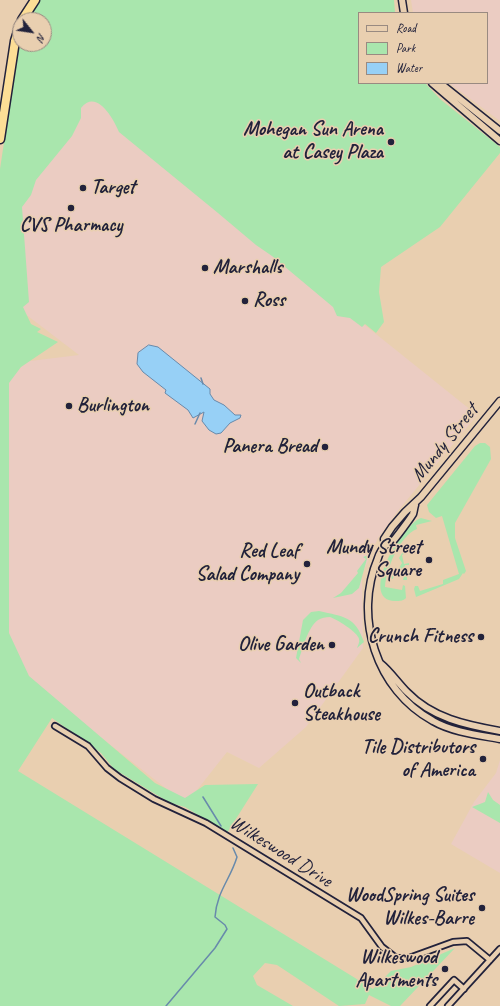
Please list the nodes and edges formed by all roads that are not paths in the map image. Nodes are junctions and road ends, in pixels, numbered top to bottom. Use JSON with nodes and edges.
{"nodes":[{"id":1,"x":35,"y":0,"type":"edge"},
{"id":2,"x":402,"y":0,"type":"edge"},
{"id":3,"x":27,"y":12,"type":"edge"},
{"id":4,"x":404,"y":12,"type":"edge"},
{"id":5,"x":13,"y":52,"type":"edge"},
{"id":6,"x":433,"y":84,"type":"edge"},
{"id":7,"x":441,"y":84,"type":"edge"},
{"id":8,"x":500,"y":132,"type":"edge"},
{"id":9,"x":0,"y":138,"type":"edge"},
{"id":10,"x":500,"y":141,"type":"edge"},
{"id":11,"x":500,"y":401,"type":"edge"},
{"id":12,"x":380,"y":663,"type":"junction"},
{"id":13,"x":55,"y":726,"type":"dead end"},
{"id":14,"x":500,"y":731,"type":"edge"},
{"id":15,"x":500,"y":739,"type":"edge"},
{"id":16,"x":500,"y":949,"type":"edge"},
{"id":17,"x":490,"y":960,"type":"junction"},
{"id":18,"x":464,"y":989,"type":"junction"},
{"id":19,"x":430,"y":1006,"type":"edge"},
{"id":20,"x":448,"y":1006,"type":"edge"}],
"edges":[{"from":1,"to":3,"type":"highway"},
{"from":2,"to":4,"type":"main road"},
{"from":5,"to":9,"type":"highway"},
{"from":6,"to":10,"type":"main road"},
{"from":7,"to":8,"type":"main road"},
{"from":11,"to":12,"type":"main road","name":"Mundy Street"},
{"from":12,"to":14,"type":"main road","name":"Mundy Street"},
{"from":12,"to":15,"type":"main road","name":"Mundy Street"},
{"from":13,"to":17,"type":"street","name":"Wilkeswood Drive"},
{"from":16,"to":17,"type":"street"},
{"from":17,"to":18,"type":"street"},
{"from":18,"to":19,"type":"street"},
{"from":18,"to":20,"type":"street"}]}
